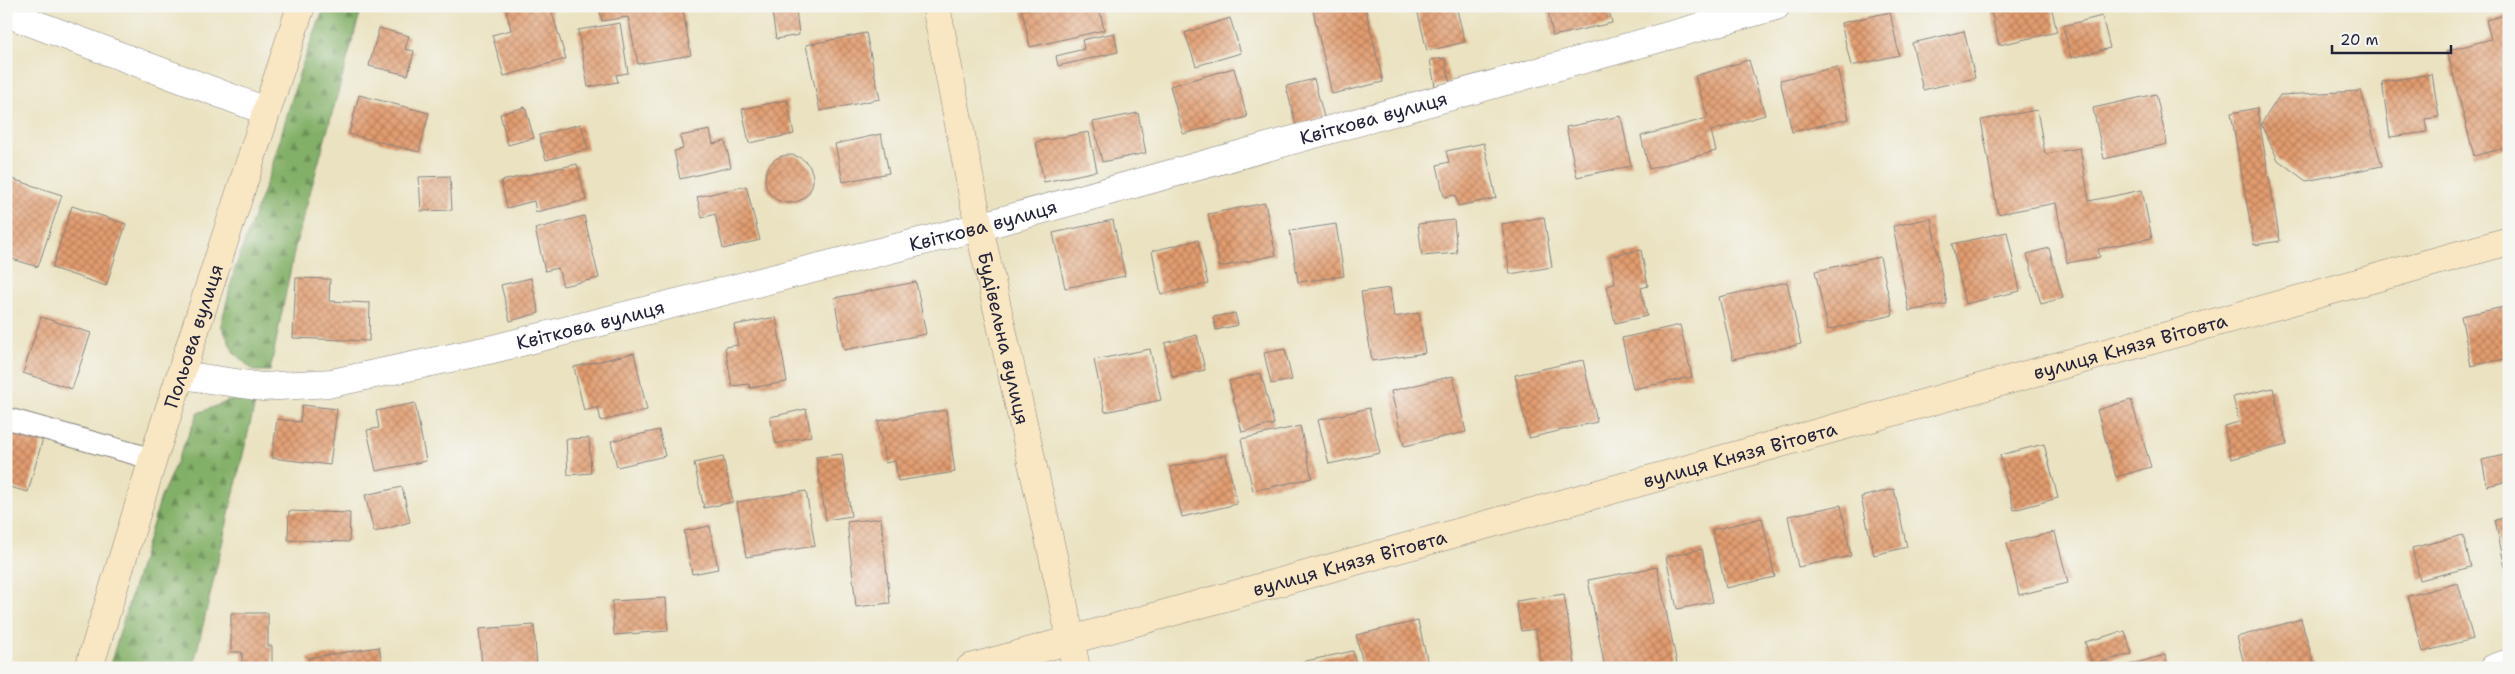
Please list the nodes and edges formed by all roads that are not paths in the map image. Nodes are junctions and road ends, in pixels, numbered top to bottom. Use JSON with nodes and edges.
{"nodes":[{"id":1,"x":301,"y":6,"type":"edge"},
{"id":2,"x":936,"y":6,"type":"edge"},
{"id":3,"x":1776,"y":6,"type":"edge"},
{"id":4,"x":6,"y":13,"type":"edge"},
{"id":5,"x":266,"y":111,"type":"junction"},
{"id":6,"x":979,"y":227,"type":"junction"},
{"id":7,"x":2509,"y":241,"type":"edge"},
{"id":8,"x":182,"y":375,"type":"junction"},
{"id":9,"x":6,"y":418,"type":"edge"},
{"id":10,"x":153,"y":460,"type":"junction"},
{"id":11,"x":1071,"y":641,"type":"junction"},
{"id":12,"x":2509,"y":663,"type":"edge"},
{"id":13,"x":89,"y":668,"type":"edge"},
{"id":14,"x":970,"y":668,"type":"edge"},
{"id":15,"x":1076,"y":668,"type":"edge"},
{"id":16,"x":2494,"y":668,"type":"edge"}],
"edges":[{"from":1,"to":5,"type":"street","name":"Польова вулиця"},
{"from":2,"to":6,"type":"street","name":"Будівельна вулиця"},
{"from":3,"to":6,"type":"street","name":"Квіткова вулиця"},
{"from":4,"to":5,"type":"street"},
{"from":5,"to":8,"type":"street","name":"Польова вулиця"},
{"from":6,"to":8,"type":"street","name":"Квіткова вулиця"},
{"from":6,"to":11,"type":"street","name":"Будівельна вулиця"},
{"from":7,"to":11,"type":"street","name":"вулиця Князя Вітовта"},
{"from":8,"to":10,"type":"street","name":"Польова вулиця"},
{"from":9,"to":10,"type":"lane"},
{"from":10,"to":13,"type":"street","name":"Польова вулиця"},
{"from":11,"to":14,"type":"street","name":"вулиця Князя Вітовта"},
{"from":11,"to":15,"type":"street","name":"Будівельна вулиця"},
{"from":12,"to":16,"type":"street"}]}
